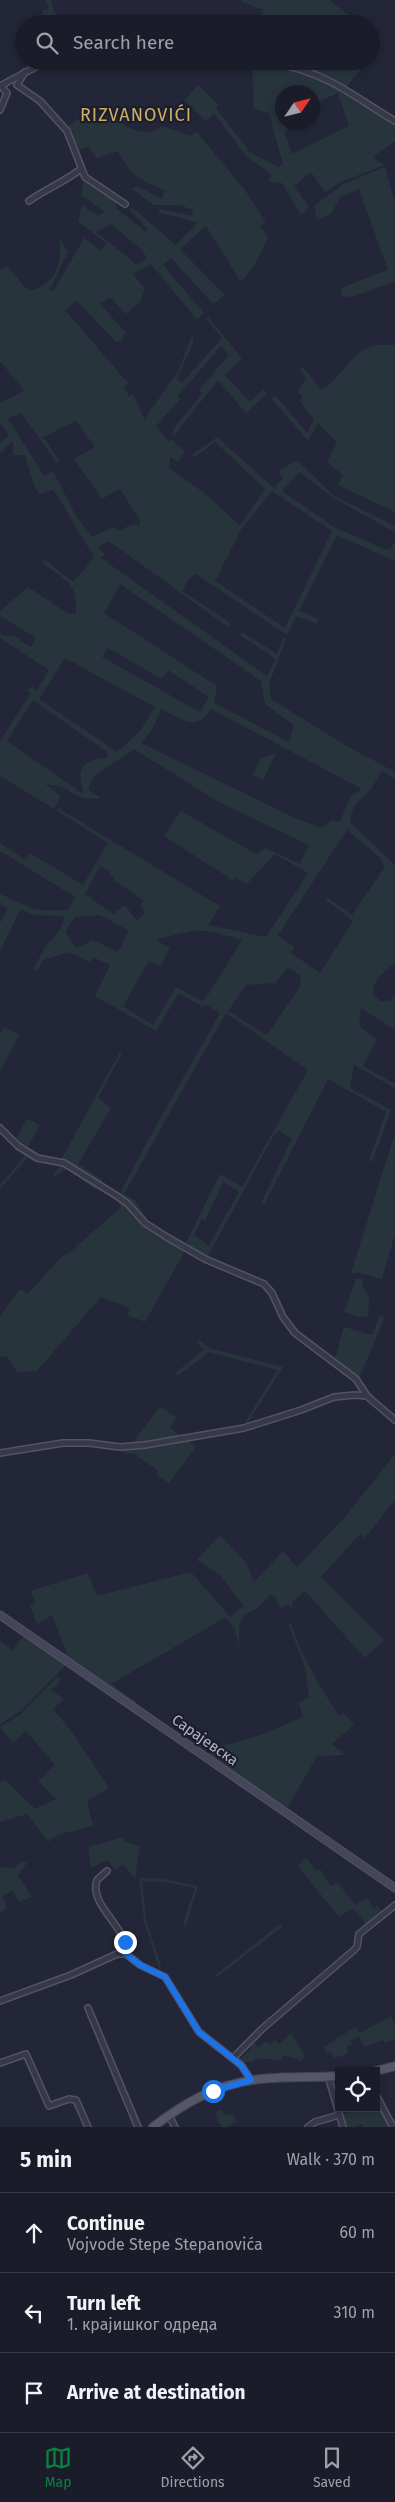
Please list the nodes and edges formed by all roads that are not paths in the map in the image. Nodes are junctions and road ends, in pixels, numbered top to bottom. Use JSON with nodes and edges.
{"nodes":[{"id":1,"x":29,"y":70,"type":"edge"},
{"id":2,"x":301,"y":70,"type":"edge"},
{"id":3,"x":25,"y":72,"type":"junction"},
{"id":4,"x":17,"y":85,"type":"junction"},
{"id":5,"x":2,"y":86,"type":"edge"},
{"id":6,"x":0,"y":110,"type":"edge"},
{"id":7,"x":395,"y":121,"type":"edge"},
{"id":8,"x":81,"y":169,"type":"junction"},
{"id":9,"x":29,"y":201,"type":"dead end"},
{"id":10,"x":125,"y":204,"type":"dead end"},
{"id":11,"x":0,"y":1128,"type":"edge"},
{"id":12,"x":367,"y":1396,"type":"junction"},
{"id":13,"x":395,"y":1420,"type":"edge"},
{"id":14,"x":0,"y":1453,"type":"edge"},
{"id":15,"x":0,"y":1614,"type":"edge"},
{"id":16,"x":107,"y":1871,"type":"dead end"},
{"id":17,"x":395,"y":1888,"type":"edge"},
{"id":18,"x":395,"y":1905,"type":"edge"},
{"id":19,"x":125,"y":1953,"type":"junction"},
{"id":20,"x":0,"y":2001,"type":"edge"},
{"id":21,"x":88,"y":2008,"type":"dead end"},
{"id":22,"x":233,"y":2058,"type":"junction"},
{"id":23,"x":0,"y":2063,"type":"edge"},
{"id":24,"x":395,"y":2066,"type":"edge"},
{"id":25,"x":380,"y":2070,"type":"edge"},
{"id":26,"x":328,"y":2076,"type":"junction"},
{"id":27,"x":335,"y":2076,"type":"edge"},
{"id":28,"x":251,"y":2080,"type":"junction"},
{"id":29,"x":380,"y":2103,"type":"edge"},
{"id":30,"x":170,"y":2115,"type":"junction"},
{"id":31,"x":339,"y":2115,"type":"junction"},
{"id":32,"x":88,"y":2127,"type":"edge"},
{"id":33,"x":138,"y":2127,"type":"edge"},
{"id":34,"x":152,"y":2127,"type":"edge"},
{"id":35,"x":175,"y":2127,"type":"edge"},
{"id":36,"x":308,"y":2127,"type":"edge"},
{"id":37,"x":343,"y":2127,"type":"edge"},
{"id":38,"x":393,"y":2127,"type":"edge"}],
"edges":[{"from":1,"to":3,"type":"street"},
{"from":2,"to":7,"type":"street"},
{"from":3,"to":4,"type":"street"},
{"from":3,"to":5,"type":"street"},
{"from":4,"to":5,"type":"street"},
{"from":4,"to":8,"type":"street"},
{"from":5,"to":6,"type":"street"},
{"from":8,"to":9,"type":"street"},
{"from":8,"to":10,"type":"street"},
{"from":11,"to":12,"type":"street"},
{"from":12,"to":13,"type":"street"},
{"from":12,"to":14,"type":"street"},
{"from":15,"to":17,"type":"main road","name":"Сарајевска"},
{"from":16,"to":19,"type":"street"},
{"from":18,"to":22,"type":"street"},
{"from":19,"to":20,"type":"street"},
{"from":19,"to":22,"type":"street"},
{"from":21,"to":33,"type":"street"},
{"from":22,"to":28,"type":"street"},
{"from":23,"to":32,"type":"street"},
{"from":24,"to":25,"type":"main road"},
{"from":26,"to":27,"type":"main road"},
{"from":26,"to":28,"type":"main road"},
{"from":26,"to":31,"type":"street"},
{"from":28,"to":30,"type":"main road"},
{"from":29,"to":38,"type":"street"},
{"from":30,"to":34,"type":"main road"},
{"from":30,"to":35,"type":"street"},
{"from":31,"to":36,"type":"street"},
{"from":31,"to":37,"type":"street"}]}
